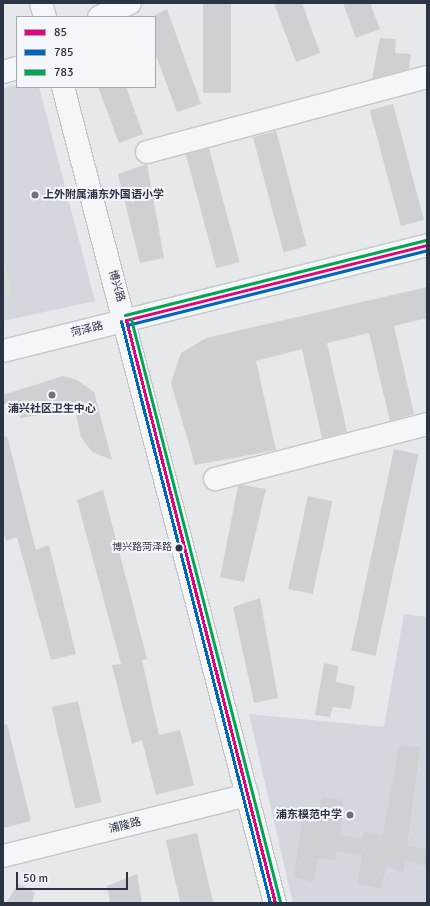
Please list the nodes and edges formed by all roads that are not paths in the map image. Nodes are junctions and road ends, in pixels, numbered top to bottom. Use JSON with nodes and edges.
{"nodes":[{"id":1,"x":41,"y":3,"type":"edge"},
{"id":2,"x":130,"y":3,"type":"edge"},
{"id":3,"x":45,"y":16,"type":"edge"},
{"id":4,"x":101,"y":16,"type":"edge"},
{"id":5,"x":16,"y":68,"type":"edge"},
{"id":6,"x":3,"y":72,"type":"edge"},
{"id":7,"x":427,"y":77,"type":"edge"},
{"id":8,"x":63,"y":88,"type":"edge"},
{"id":9,"x":147,"y":152,"type":"dead end"},
{"id":10,"x":427,"y":245,"type":"edge"},
{"id":11,"x":126,"y":320,"type":"junction"},
{"id":12,"x":3,"y":351,"type":"edge"},
{"id":13,"x":427,"y":424,"type":"edge"},
{"id":14,"x":215,"y":479,"type":"dead end"},
{"id":15,"x":248,"y":795,"type":"junction"},
{"id":16,"x":3,"y":856,"type":"edge"},
{"id":17,"x":275,"y":903,"type":"edge"}],
"edges":[{"from":1,"to":3,"type":"street"},
{"from":2,"to":4,"type":"street"},
{"from":5,"to":6,"type":"street"},
{"from":7,"to":9,"type":"street"},
{"from":8,"to":11,"type":"street","name":"博兴路"},
{"from":10,"to":11,"type":"street","name":"菏泽路"},
{"from":11,"to":12,"type":"street","name":"菏泽路"},
{"from":11,"to":15,"type":"street","name":"博兴路"},
{"from":13,"to":14,"type":"street"},
{"from":15,"to":16,"type":"street","name":"浦隆路"},
{"from":15,"to":17,"type":"street","name":"博兴路"}]}
